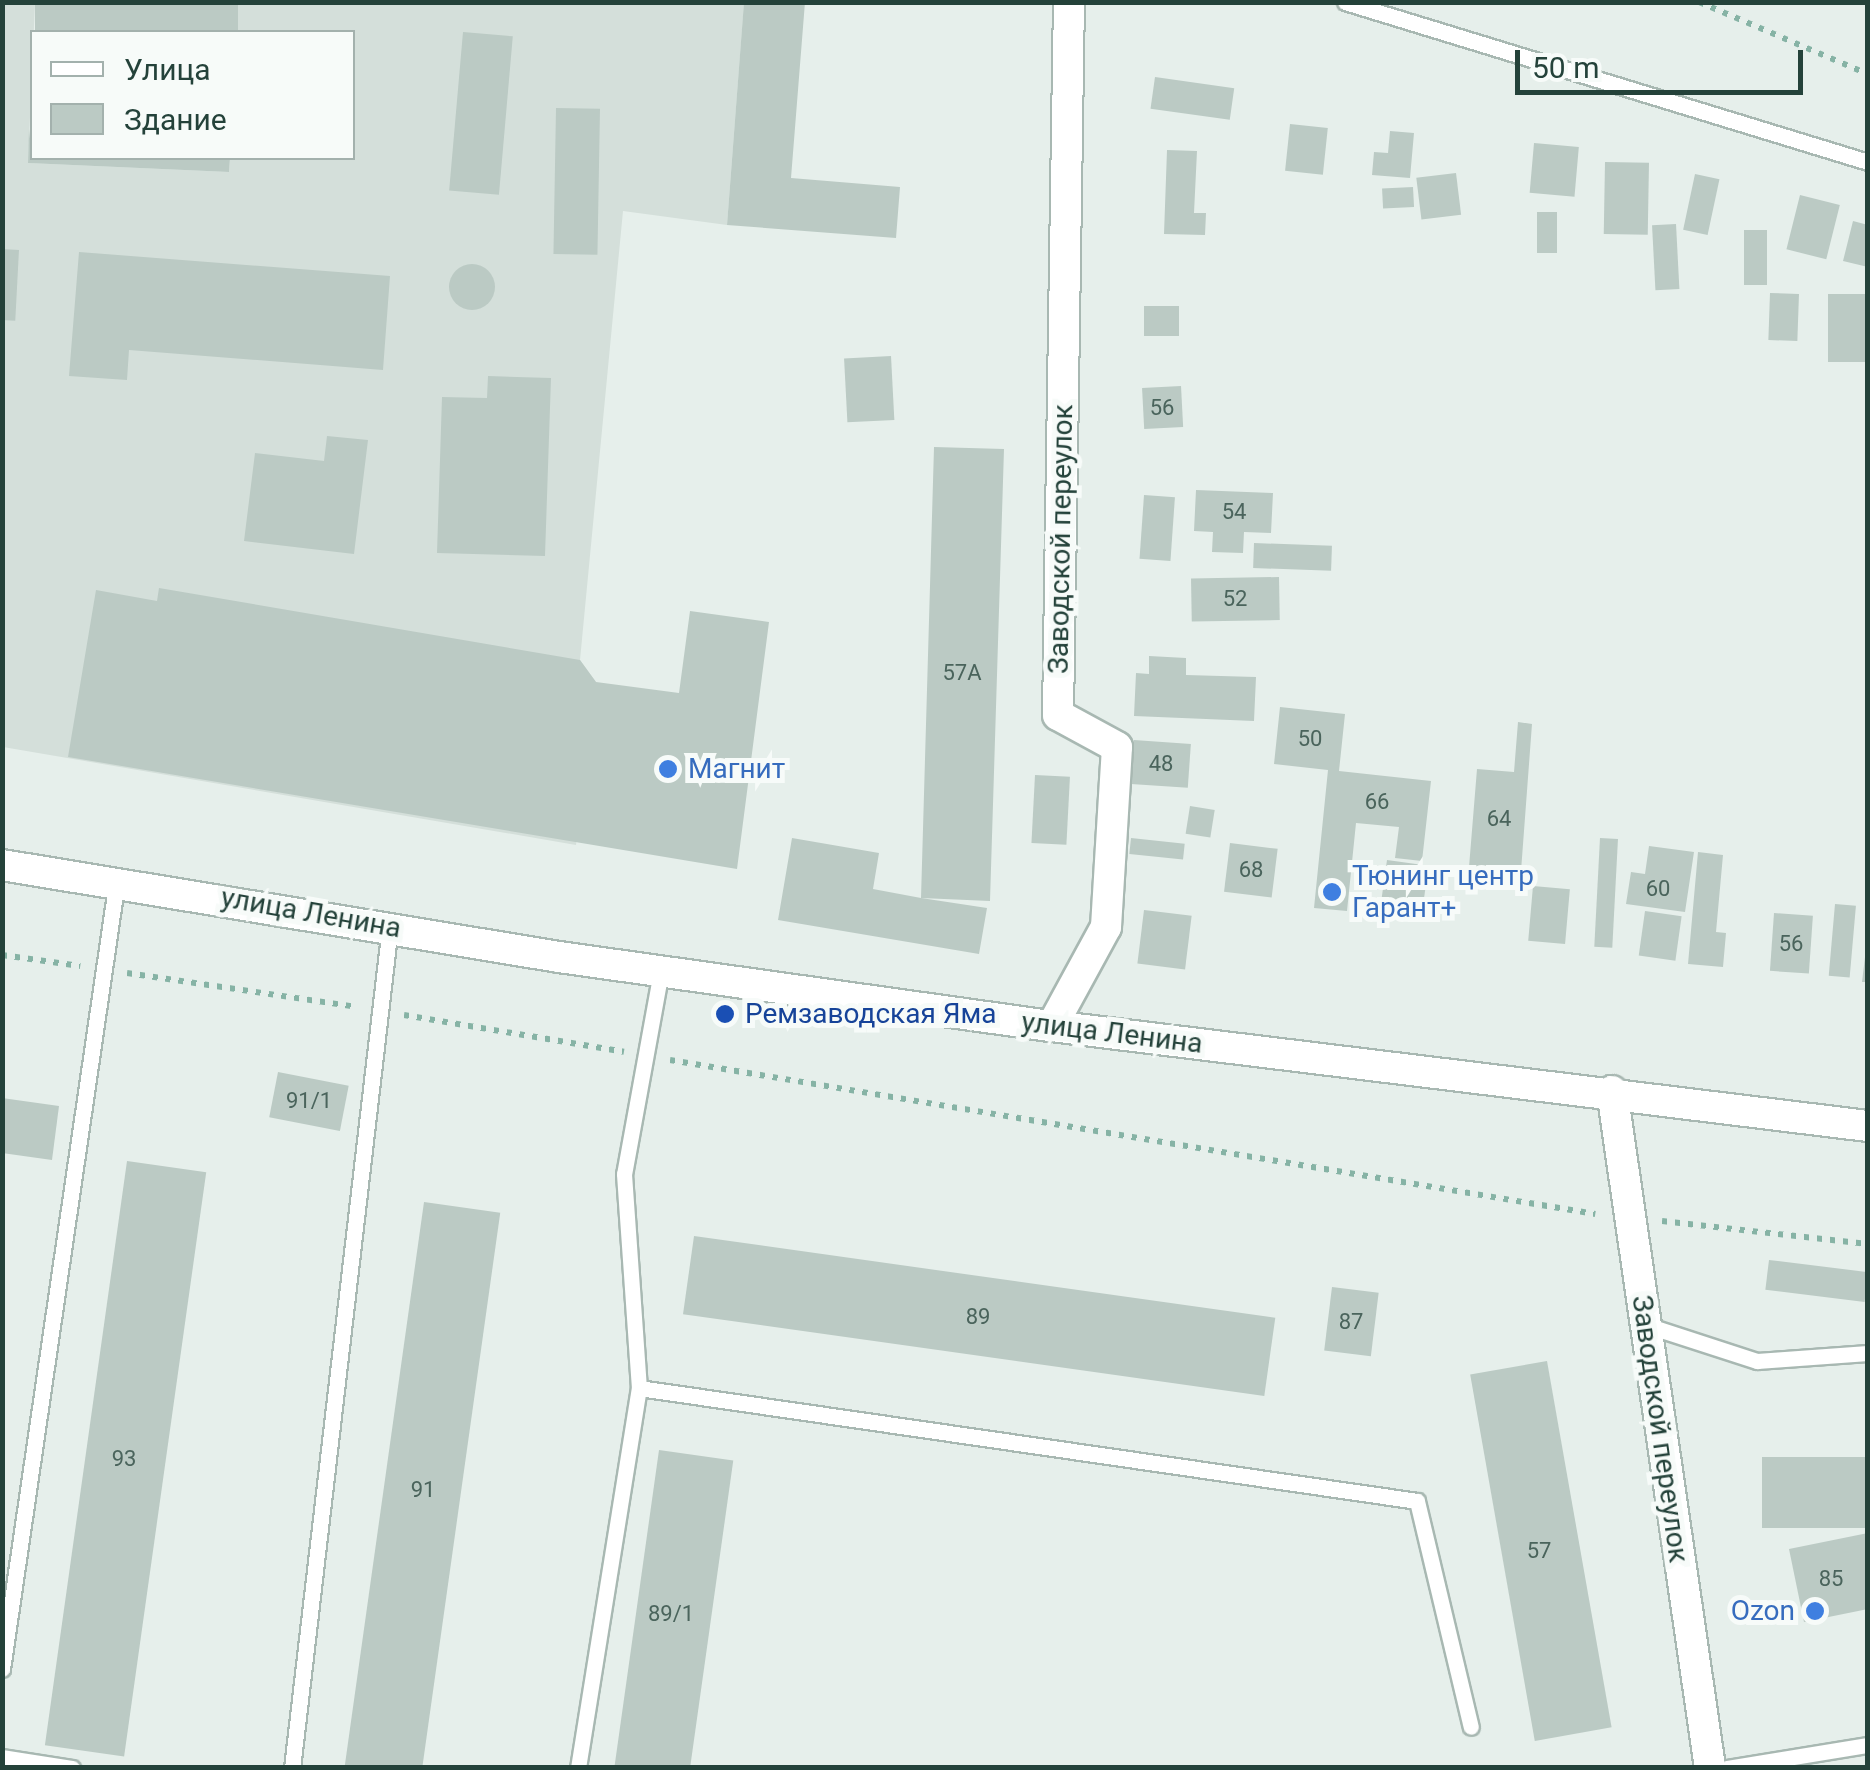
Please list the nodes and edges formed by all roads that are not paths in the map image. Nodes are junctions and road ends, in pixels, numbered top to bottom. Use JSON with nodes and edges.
{"nodes":[{"id":1,"x":1069,"y":2,"type":"edge"},
{"id":2,"x":1345,"y":2,"type":"edge"},
{"id":3,"x":1868,"y":162,"type":"edge"},
{"id":4,"x":2,"y":865,"type":"edge"},
{"id":5,"x":116,"y":880,"type":"junction"},
{"id":6,"x":390,"y":926,"type":"junction"},
{"id":7,"x":661,"y":971,"type":"junction"},
{"id":8,"x":1052,"y":1026,"type":"junction"},
{"id":9,"x":1612,"y":1091,"type":"junction"},
{"id":10,"x":1868,"y":1126,"type":"edge"},
{"id":11,"x":1646,"y":1325,"type":"junction"},
{"id":12,"x":1868,"y":1353,"type":"edge"},
{"id":13,"x":640,"y":1388,"type":"junction"},
{"id":14,"x":2,"y":1669,"type":"edge"},
{"id":15,"x":1471,"y":1727,"type":"dead end"},
{"id":16,"x":1868,"y":1745,"type":"edge"},
{"id":17,"x":2,"y":1756,"type":"edge"},
{"id":18,"x":72,"y":1768,"type":"edge"},
{"id":19,"x":292,"y":1768,"type":"edge"},
{"id":20,"x":578,"y":1768,"type":"edge"},
{"id":21,"x":1710,"y":1768,"type":"edge"},
{"id":22,"x":1727,"y":1768,"type":"edge"}],
"edges":[{"from":1,"to":8,"type":"street","name":"Заводской переулок"},
{"from":2,"to":3,"type":"lane"},
{"from":4,"to":5,"type":"street","name":"улица Ленина"},
{"from":5,"to":6,"type":"street","name":"улица Ленина"},
{"from":5,"to":14,"type":"lane"},
{"from":6,"to":7,"type":"street","name":"улица Ленина"},
{"from":6,"to":19,"type":"lane"},
{"from":7,"to":8,"type":"street","name":"улица Ленина"},
{"from":7,"to":13,"type":"lane"},
{"from":8,"to":9,"type":"street","name":"улица Ленина"},
{"from":9,"to":10,"type":"street","name":"улица Ленина"},
{"from":9,"to":11,"type":"street","name":"Заводской переулок"},
{"from":11,"to":12,"type":"lane"},
{"from":11,"to":21,"type":"street","name":"Заводской переулок"},
{"from":13,"to":15,"type":"lane"},
{"from":13,"to":20,"type":"lane"},
{"from":16,"to":22,"type":"lane"},
{"from":17,"to":18,"type":"lane"}]}
